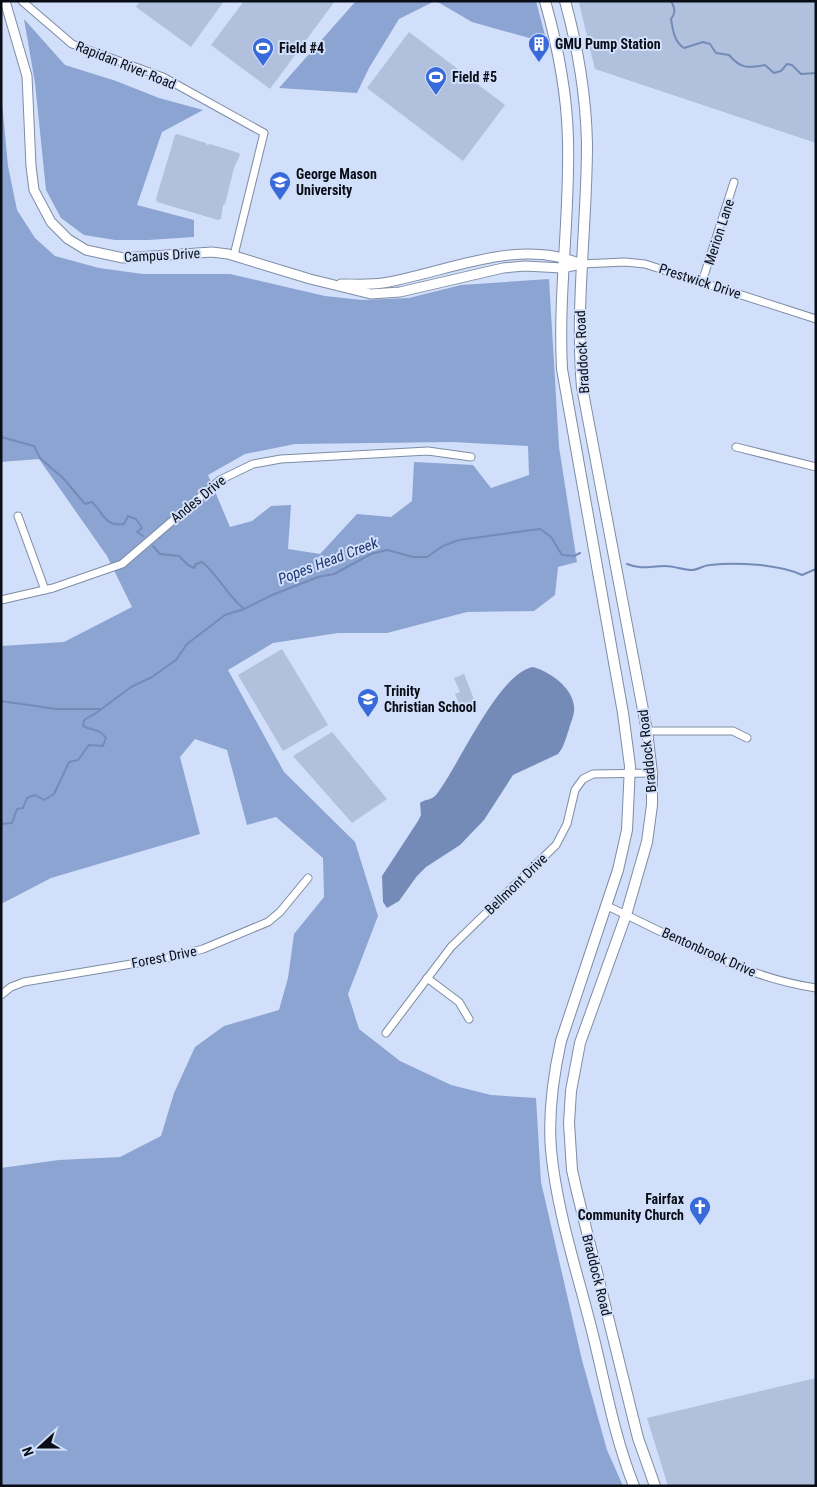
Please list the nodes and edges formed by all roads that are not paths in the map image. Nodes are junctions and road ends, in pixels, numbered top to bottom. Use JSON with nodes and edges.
{"nodes":[{"id":1,"x":6,"y":1,"type":"edge"},
{"id":2,"x":22,"y":1,"type":"edge"},
{"id":3,"x":545,"y":1,"type":"edge"},
{"id":4,"x":565,"y":1,"type":"edge"},
{"id":5,"x":734,"y":182,"type":"dead end"},
{"id":6,"x":234,"y":255,"type":"junction"},
{"id":7,"x":564,"y":256,"type":"junction"},
{"id":8,"x":582,"y":264,"type":"junction"},
{"id":9,"x":562,"y":268,"type":"junction"},
{"id":10,"x":702,"y":282,"type":"junction"},
{"id":11,"x":328,"y":284,"type":"junction"},
{"id":12,"x":816,"y":318,"type":"edge"},
{"id":13,"x":736,"y":447,"type":"dead end"},
{"id":14,"x":471,"y":457,"type":"dead end"},
{"id":15,"x":816,"y":467,"type":"edge"},
{"id":16,"x":18,"y":516,"type":"dead end"},
{"id":17,"x":45,"y":590,"type":"junction"},
{"id":18,"x":1,"y":600,"type":"edge"},
{"id":19,"x":648,"y":731,"type":"junction"},
{"id":20,"x":747,"y":738,"type":"dead end"},
{"id":21,"x":652,"y":772,"type":"junction"},
{"id":22,"x":630,"y":773,"type":"junction"},
{"id":23,"x":308,"y":878,"type":"dead end"},
{"id":24,"x":606,"y":905,"type":"junction"},
{"id":25,"x":626,"y":915,"type":"junction"},
{"id":26,"x":427,"y":978,"type":"junction"},
{"id":27,"x":816,"y":988,"type":"edge"},
{"id":28,"x":1,"y":996,"type":"edge"},
{"id":29,"x":469,"y":1018,"type":"dead end"},
{"id":30,"x":386,"y":1033,"type":"dead end"},
{"id":31,"x":634,"y":1486,"type":"edge"},
{"id":32,"x":655,"y":1486,"type":"edge"}],
"edges":[{"from":1,"to":6,"type":"street","name":"Campus Drive"},
{"from":2,"to":6,"type":"street","name":"Rapidan River Road"},
{"from":3,"to":7,"type":"main road","name":"Braddock Road"},
{"from":4,"to":8,"type":"main road","name":"Braddock Road"},
{"from":5,"to":10,"type":"street","name":"Merion Lane"},
{"from":6,"to":11,"type":"street","name":"Campus Drive"},
{"from":7,"to":8,"type":"street","name":"Campus Drive"},
{"from":7,"to":9,"type":"main road","name":"Braddock Road"},
{"from":7,"to":11,"type":"street","name":"Campus Drive"},
{"from":8,"to":9,"type":"street","name":"Campus Drive"},
{"from":8,"to":10,"type":"street","name":"Prestwick Drive"},
{"from":8,"to":19,"type":"main road","name":"Braddock Road"},
{"from":9,"to":11,"type":"street","name":"Campus Drive"},
{"from":9,"to":22,"type":"main road","name":"Braddock Road"},
{"from":10,"to":12,"type":"street","name":"Prestwick Drive"},
{"from":13,"to":15,"type":"street"},
{"from":14,"to":17,"type":"street","name":"Andes Drive"},
{"from":16,"to":17,"type":"street"},
{"from":17,"to":18,"type":"street","name":"Andes Drive"},
{"from":19,"to":20,"type":"street"},
{"from":19,"to":21,"type":"main road","name":"Braddock Road"},
{"from":21,"to":22,"type":"street","name":"Bellmont Drive"},
{"from":21,"to":25,"type":"main road","name":"Braddock Road"},
{"from":22,"to":24,"type":"main road","name":"Braddock Road"},
{"from":22,"to":26,"type":"street","name":"Bellmont Drive"},
{"from":23,"to":28,"type":"street","name":"Forest Drive"},
{"from":24,"to":25,"type":"street","name":"Bentonbrook Drive"},
{"from":24,"to":31,"type":"main road","name":"Braddock Road"},
{"from":25,"to":27,"type":"street","name":"Bentonbrook Drive"},
{"from":25,"to":32,"type":"main road","name":"Braddock Road"},
{"from":26,"to":29,"type":"street"},
{"from":26,"to":30,"type":"street","name":"Bellmont Drive"}]}
